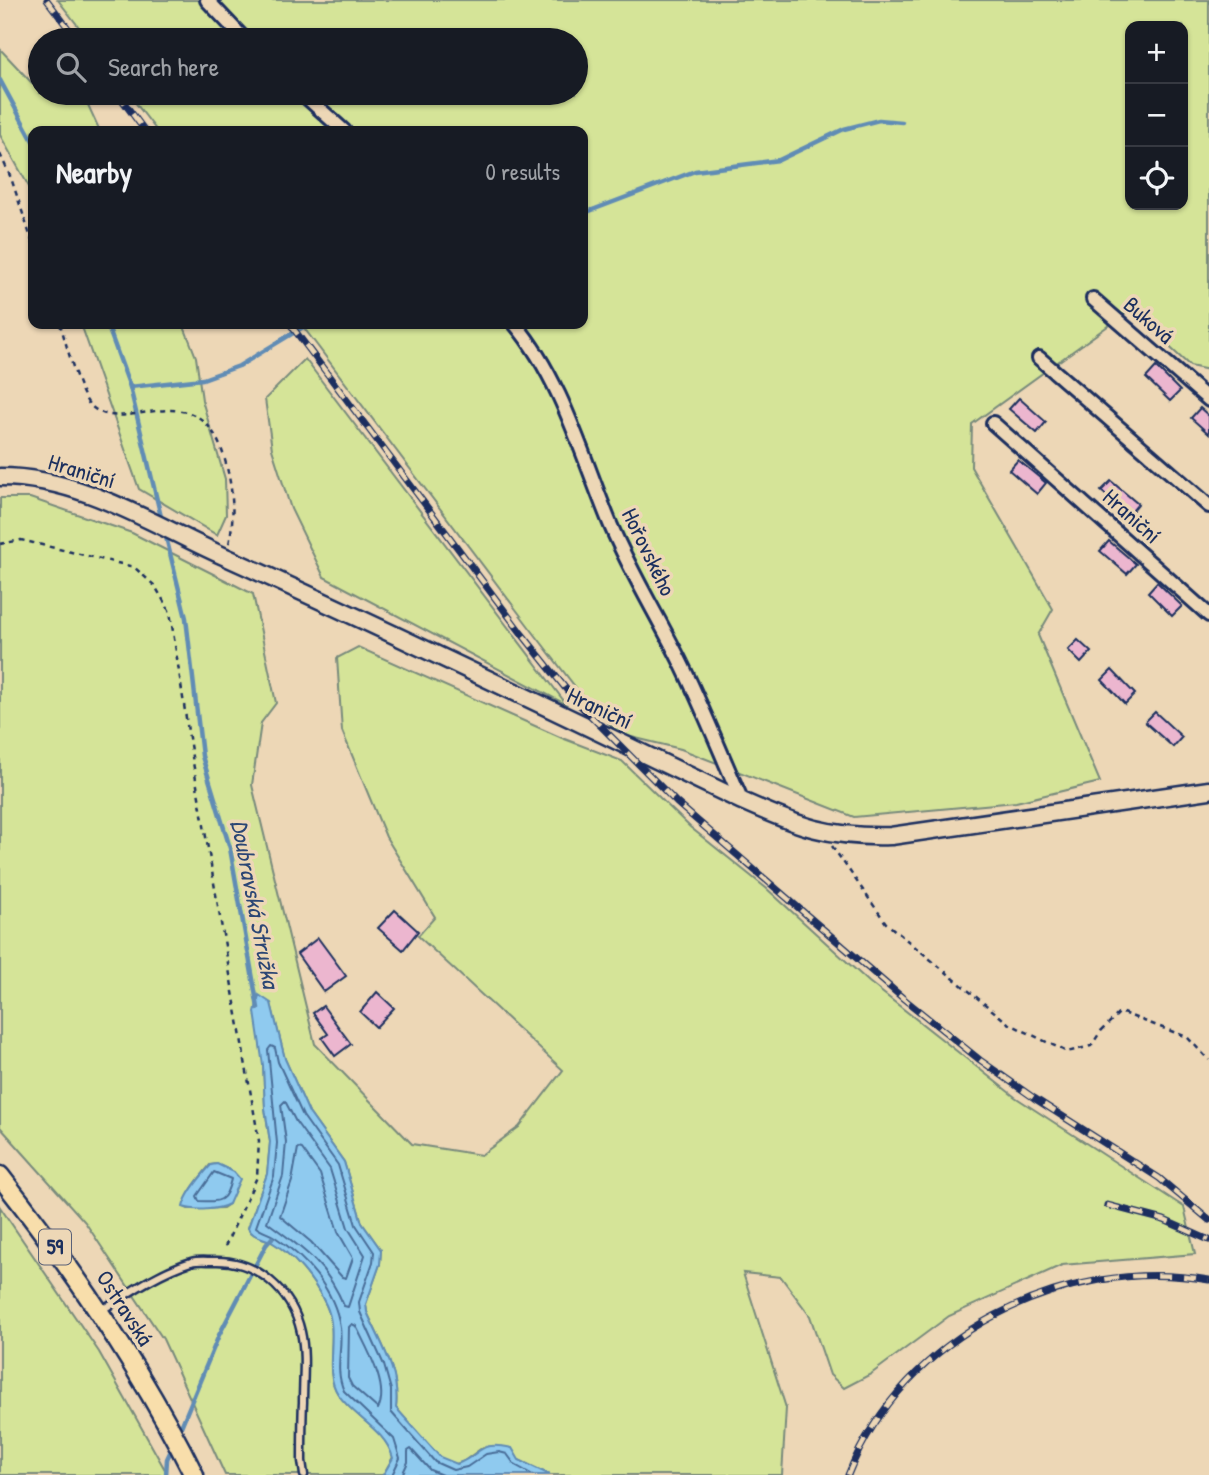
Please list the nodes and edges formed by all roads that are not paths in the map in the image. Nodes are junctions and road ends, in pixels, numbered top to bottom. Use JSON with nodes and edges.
{"nodes":[{"id":1,"x":207,"y":0,"type":"edge"},
{"id":2,"x":234,"y":28,"type":"edge"},
{"id":3,"x":315,"y":105,"type":"edge"},
{"id":4,"x":338,"y":126,"type":"edge"},
{"id":5,"x":1093,"y":299,"type":"dead end"},
{"id":6,"x":519,"y":329,"type":"edge"},
{"id":7,"x":1039,"y":358,"type":"dead end"},
{"id":8,"x":1209,"y":400,"type":"edge"},
{"id":9,"x":993,"y":423,"type":"dead end"},
{"id":10,"x":0,"y":477,"type":"edge"},
{"id":11,"x":1209,"y":506,"type":"edge"},
{"id":12,"x":1209,"y":615,"type":"edge"},
{"id":13,"x":1209,"y":790,"type":"edge"},
{"id":14,"x":742,"y":801,"type":"junction"},
{"id":15,"x":0,"y":1176,"type":"edge"},
{"id":16,"x":100,"y":1311,"type":"junction"},
{"id":17,"x":194,"y":1475,"type":"edge"},
{"id":18,"x":304,"y":1475,"type":"edge"}],
"edges":[{"from":1,"to":2,"type":"street"},
{"from":3,"to":4,"type":"street"},
{"from":5,"to":8,"type":"street","name":"Buková"},
{"from":6,"to":14,"type":"street","name":"Hořovského"},
{"from":7,"to":11,"type":"street"},
{"from":9,"to":12,"type":"street","name":"Hraniční"},
{"from":10,"to":14,"type":"main road","name":"Hraniční"},
{"from":13,"to":14,"type":"main road","name":"Hraniční"},
{"from":15,"to":16,"type":"main road","name":"Ostravská","number":"59"},
{"from":16,"to":17,"type":"main road","name":"Ostravská","number":"59"},
{"from":16,"to":18,"type":"lane"}]}
